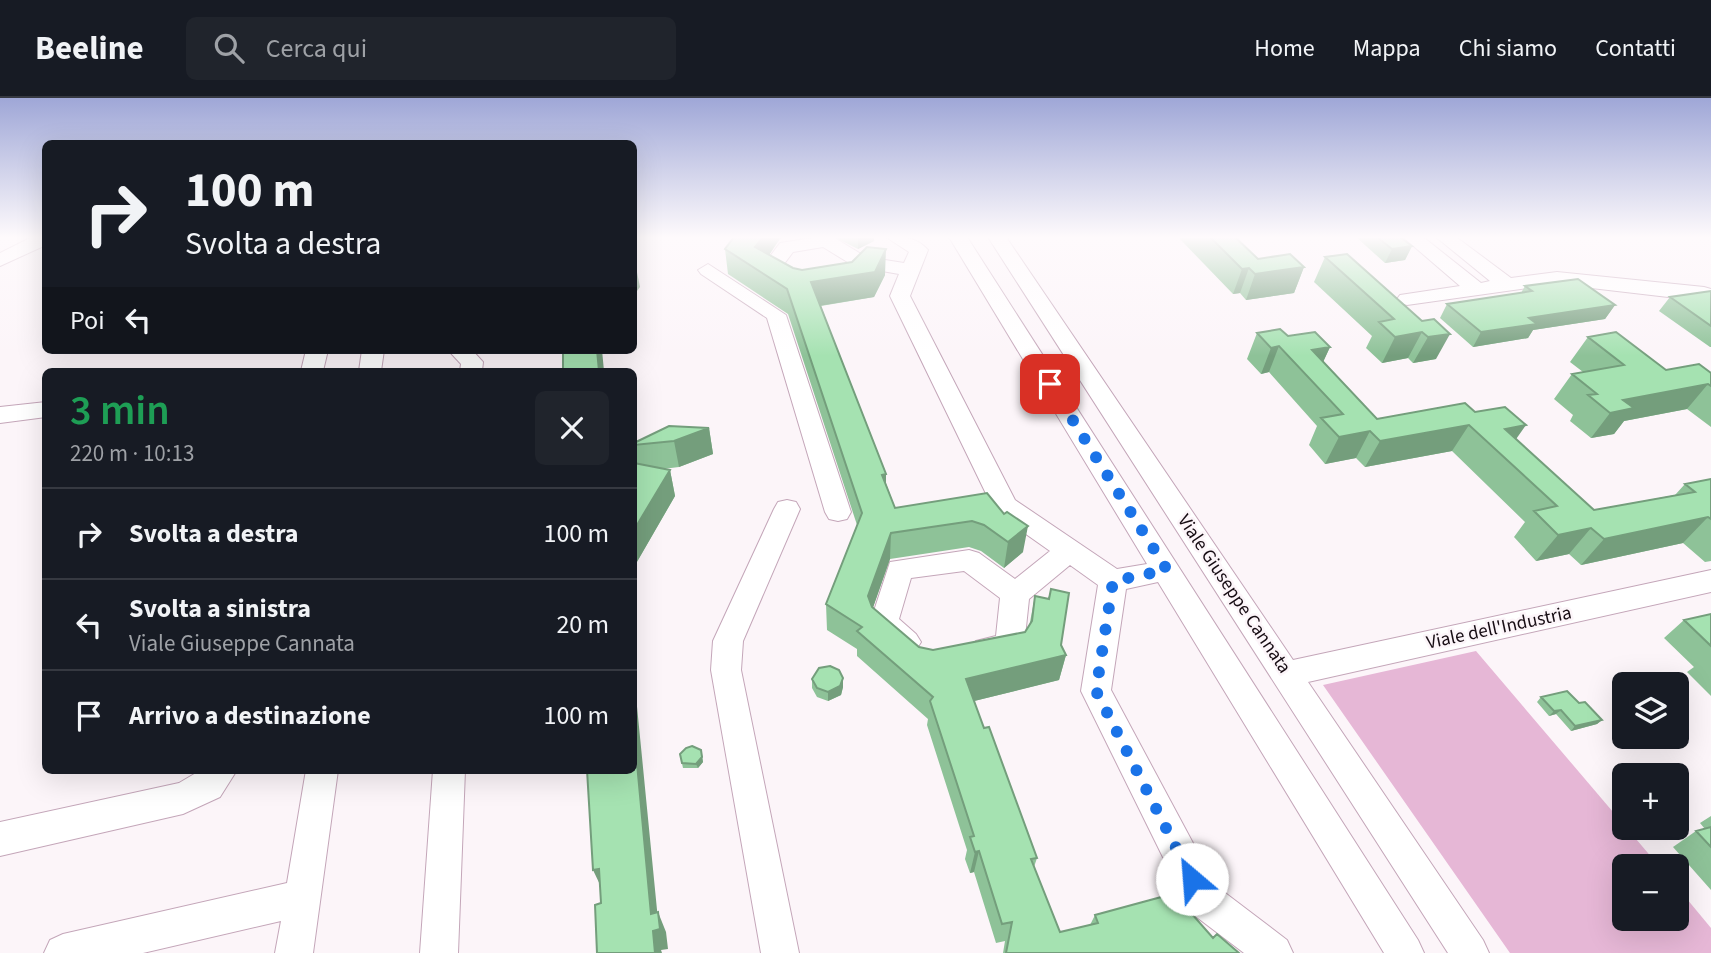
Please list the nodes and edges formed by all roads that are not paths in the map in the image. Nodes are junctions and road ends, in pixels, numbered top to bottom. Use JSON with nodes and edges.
{"nodes":[{"id":1,"x":719,"y":277,"type":"edge"},
{"id":2,"x":783,"y":277,"type":"edge"},
{"id":3,"x":848,"y":277,"type":"edge"},
{"id":4,"x":908,"y":277,"type":"edge"},
{"id":5,"x":983,"y":277,"type":"edge"},
{"id":6,"x":1024,"y":277,"type":"edge"},
{"id":7,"x":1462,"y":277,"type":"edge"},
{"id":8,"x":1497,"y":277,"type":"edge"},
{"id":9,"x":845,"y":281,"type":"edge"},
{"id":10,"x":1506,"y":284,"type":"junction"},
{"id":11,"x":803,"y":287,"type":"edge"},
{"id":12,"x":1477,"y":289,"type":"junction"},
{"id":13,"x":1711,"y":296,"type":"edge"},
{"id":14,"x":1407,"y":299,"type":"dead end"},
{"id":15,"x":463,"y":354,"type":"edge"},
{"id":16,"x":471,"y":368,"type":"edge"},
{"id":17,"x":42,"y":410,"type":"edge"},
{"id":18,"x":0,"y":415,"type":"edge"},
{"id":19,"x":787,"y":509,"type":"dead end"},
{"id":20,"x":838,"y":512,"type":"dead end"},
{"id":21,"x":1069,"y":551,"type":"junction"},
{"id":22,"x":1167,"y":570,"type":"junction"},
{"id":23,"x":1113,"y":581,"type":"junction"},
{"id":24,"x":1711,"y":581,"type":"edge"},
{"id":25,"x":1015,"y":594,"type":"junction"},
{"id":26,"x":1287,"y":674,"type":"junction"},
{"id":27,"x":218,"y":774,"type":"edge"},
{"id":28,"x":321,"y":774,"type":"edge"},
{"id":29,"x":449,"y":774,"type":"edge"},
{"id":30,"x":0,"y":839,"type":"edge"},
{"id":31,"x":302,"y":898,"type":"junction"},
{"id":32,"x":63,"y":953,"type":"edge"},
{"id":33,"x":293,"y":953,"type":"edge"},
{"id":34,"x":439,"y":953,"type":"edge"},
{"id":35,"x":779,"y":953,"type":"edge"},
{"id":36,"x":1274,"y":953,"type":"edge"},
{"id":37,"x":1405,"y":953,"type":"edge"},
{"id":38,"x":1470,"y":953,"type":"edge"}],
"edges":[{"from":1,"to":20,"type":"street"},
{"from":2,"to":11,"type":"street"},
{"from":3,"to":9,"type":"street"},
{"from":4,"to":21,"type":"street"},
{"from":5,"to":22,"type":"street"},
{"from":6,"to":26,"type":"street","name":"Viale Giuseppe Cannata"},
{"from":7,"to":12,"type":"street"},
{"from":8,"to":10,"type":"street"},
{"from":10,"to":12,"type":"street"},
{"from":10,"to":13,"type":"street"},
{"from":12,"to":14,"type":"street"},
{"from":15,"to":16,"type":"street"},
{"from":17,"to":18,"type":"street"},
{"from":19,"to":35,"type":"street"},
{"from":21,"to":23,"type":"street"},
{"from":21,"to":25,"type":"street"},
{"from":22,"to":23,"type":"street"},
{"from":22,"to":37,"type":"street"},
{"from":23,"to":36,"type":"street"},
{"from":24,"to":26,"type":"street","name":"Viale dell'Industria"},
{"from":25,"to":25,"type":"street"},
{"from":26,"to":38,"type":"street","name":"Viale Giuseppe Cannata"},
{"from":27,"to":30,"type":"street"},
{"from":28,"to":31,"type":"street"},
{"from":29,"to":34,"type":"street"},
{"from":31,"to":32,"type":"street"},
{"from":31,"to":33,"type":"street"}]}
